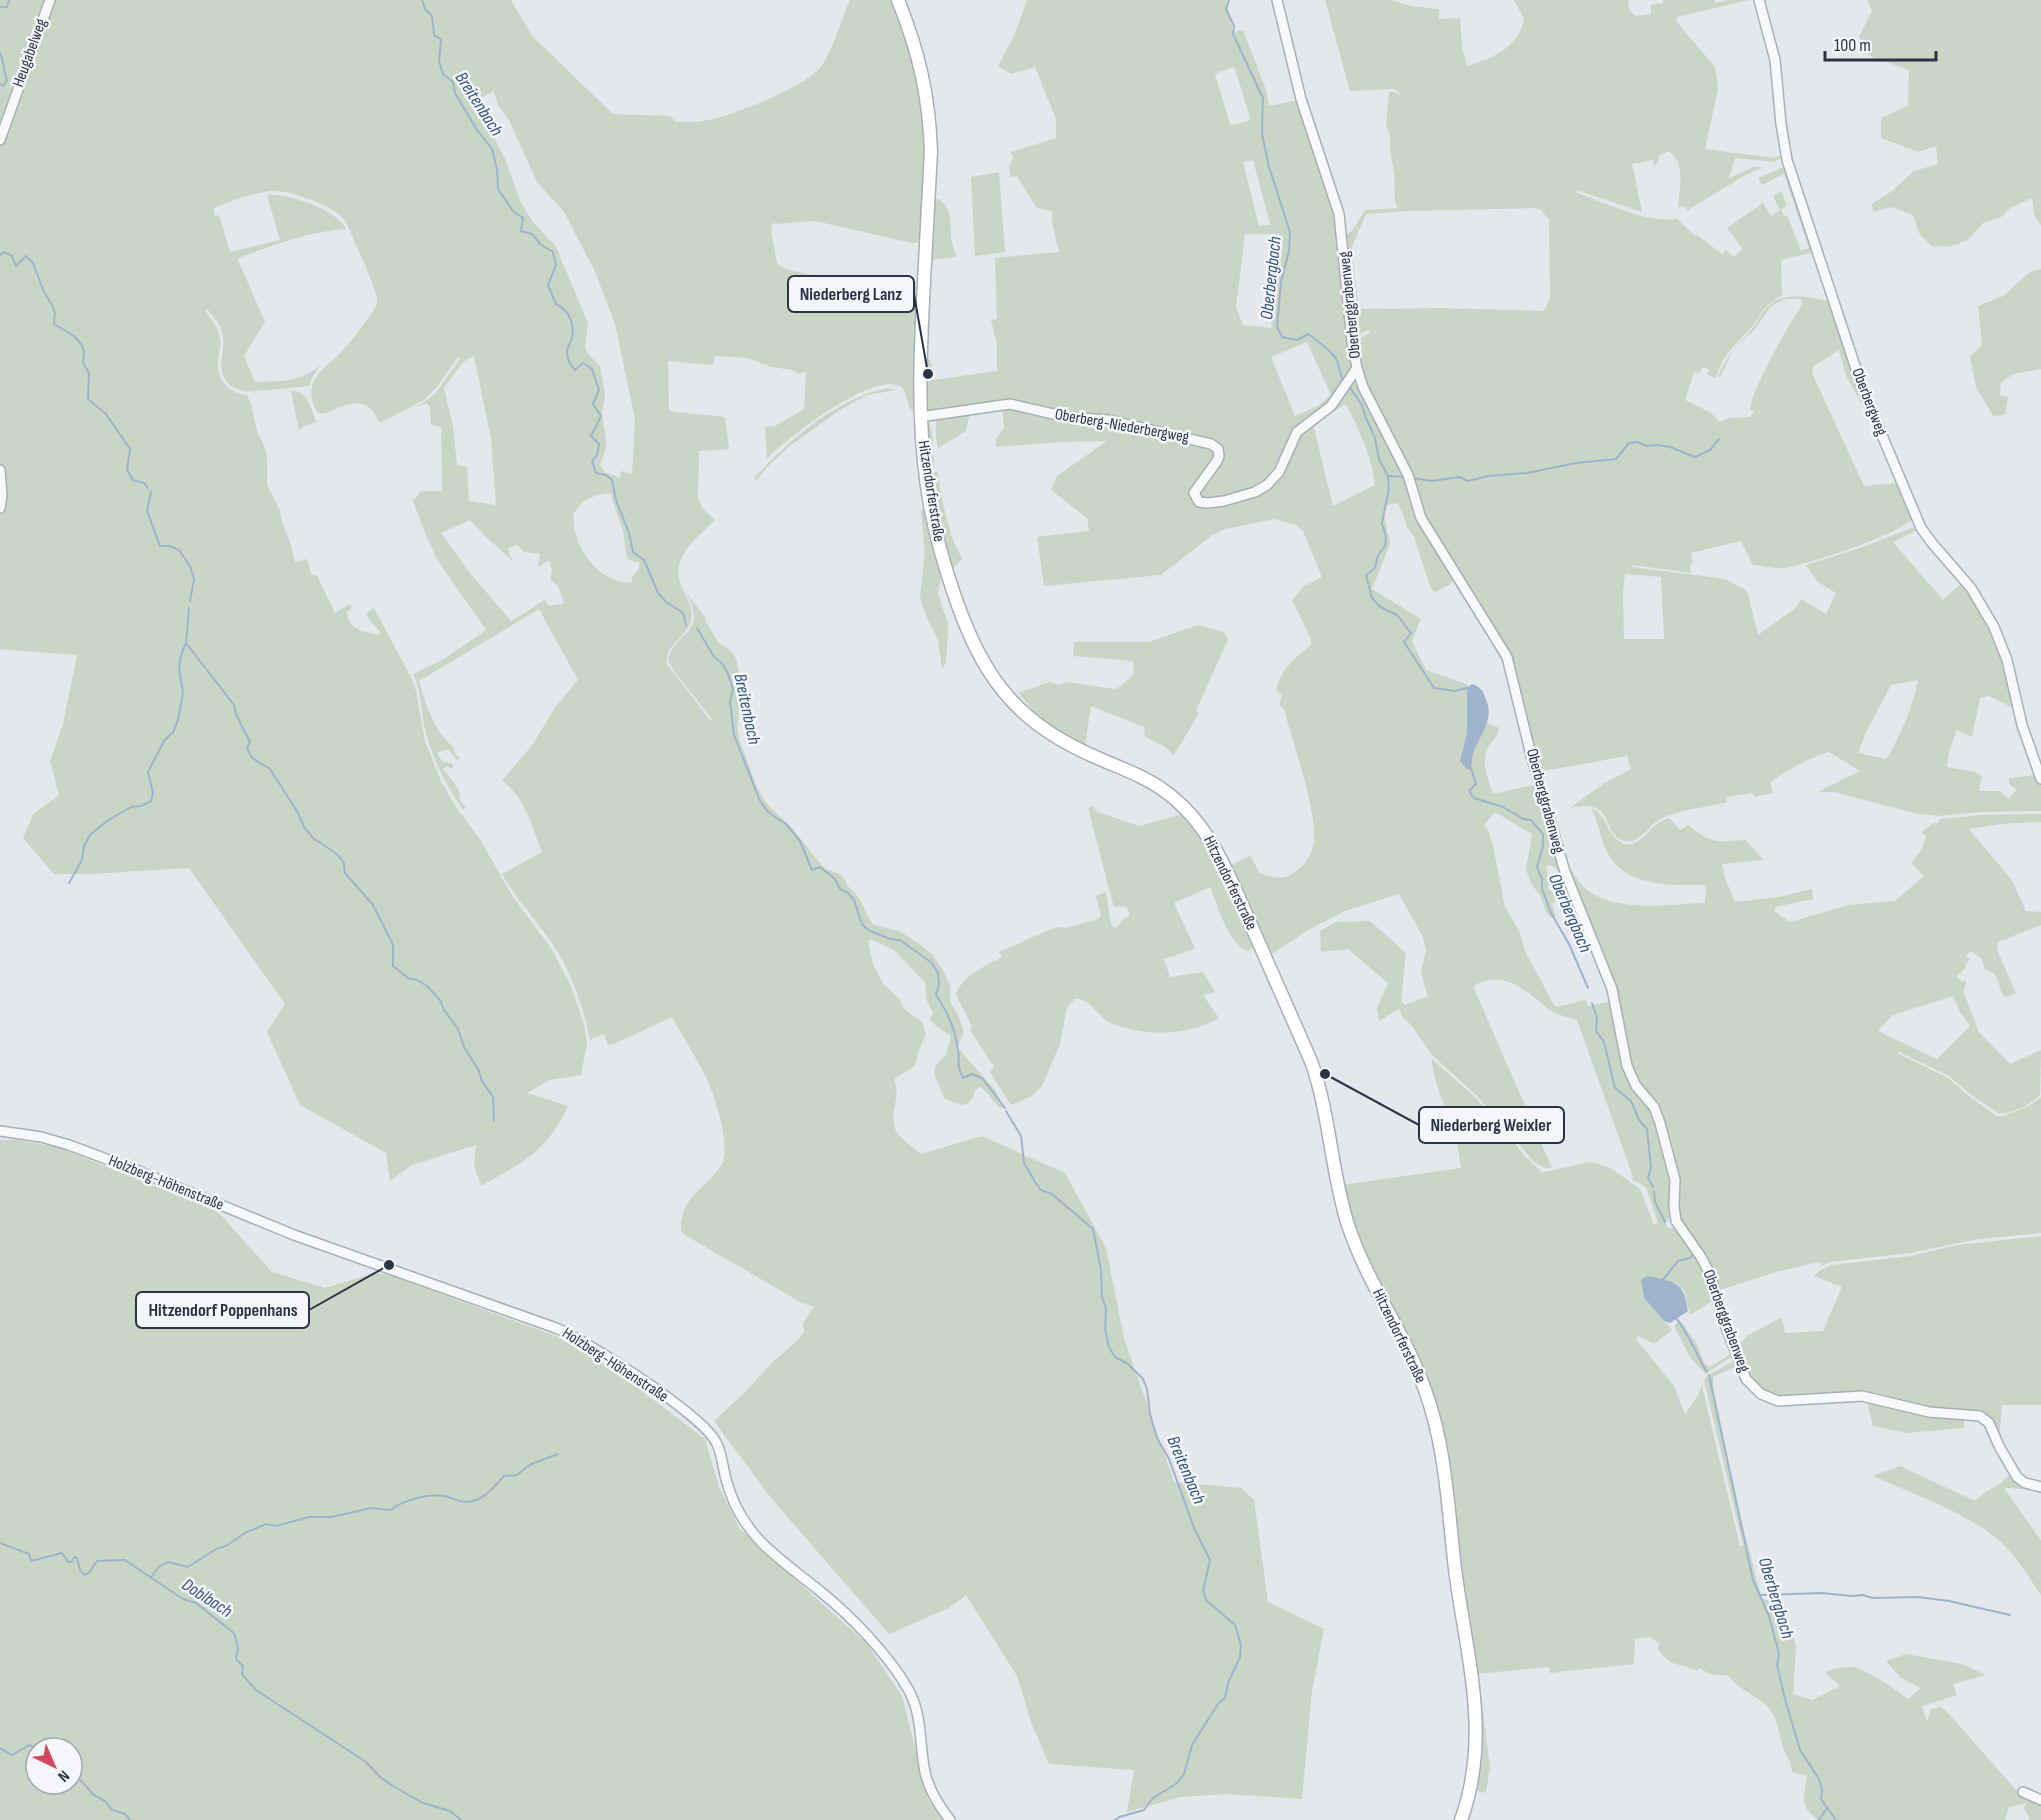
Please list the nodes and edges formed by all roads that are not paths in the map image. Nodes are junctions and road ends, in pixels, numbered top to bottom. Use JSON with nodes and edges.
{"nodes":[{"id":1,"x":50,"y":0,"type":"edge"},
{"id":2,"x":898,"y":0,"type":"edge"},
{"id":3,"x":1276,"y":0,"type":"edge"},
{"id":4,"x":1759,"y":0,"type":"edge"},
{"id":5,"x":0,"y":140,"type":"edge"},
{"id":6,"x":1357,"y":368,"type":"junction"},
{"id":7,"x":920,"y":417,"type":"junction"},
{"id":8,"x":0,"y":470,"type":"edge"},
{"id":9,"x":0,"y":508,"type":"edge"},
{"id":10,"x":2041,"y":779,"type":"edge"},
{"id":11,"x":0,"y":1131,"type":"edge"},
{"id":12,"x":2041,"y":1487,"type":"edge"},
{"id":13,"x":2023,"y":1792,"type":"dead end"},
{"id":14,"x":2041,"y":1800,"type":"edge"},
{"id":15,"x":950,"y":1820,"type":"edge"},
{"id":16,"x":1461,"y":1820,"type":"edge"}],
"edges":[{"from":1,"to":5,"type":"street","name":"Heugabelweg"},
{"from":2,"to":7,"type":"main road","name":"Hitzendorferstraße"},
{"from":3,"to":6,"type":"street","name":"Oberberggrabenweg"},
{"from":4,"to":10,"type":"street","name":"Oberbergweg"},
{"from":6,"to":7,"type":"street","name":"Oberberg-Niederbergweg"},
{"from":6,"to":12,"type":"street","name":"Oberberggrabenweg"},
{"from":7,"to":16,"type":"main road","name":"Hitzendorferstraße"},
{"from":8,"to":9,"type":"street"},
{"from":11,"to":15,"type":"street","name":"Holzberg-Höhenstraße"},
{"from":13,"to":14,"type":"street"}]}
